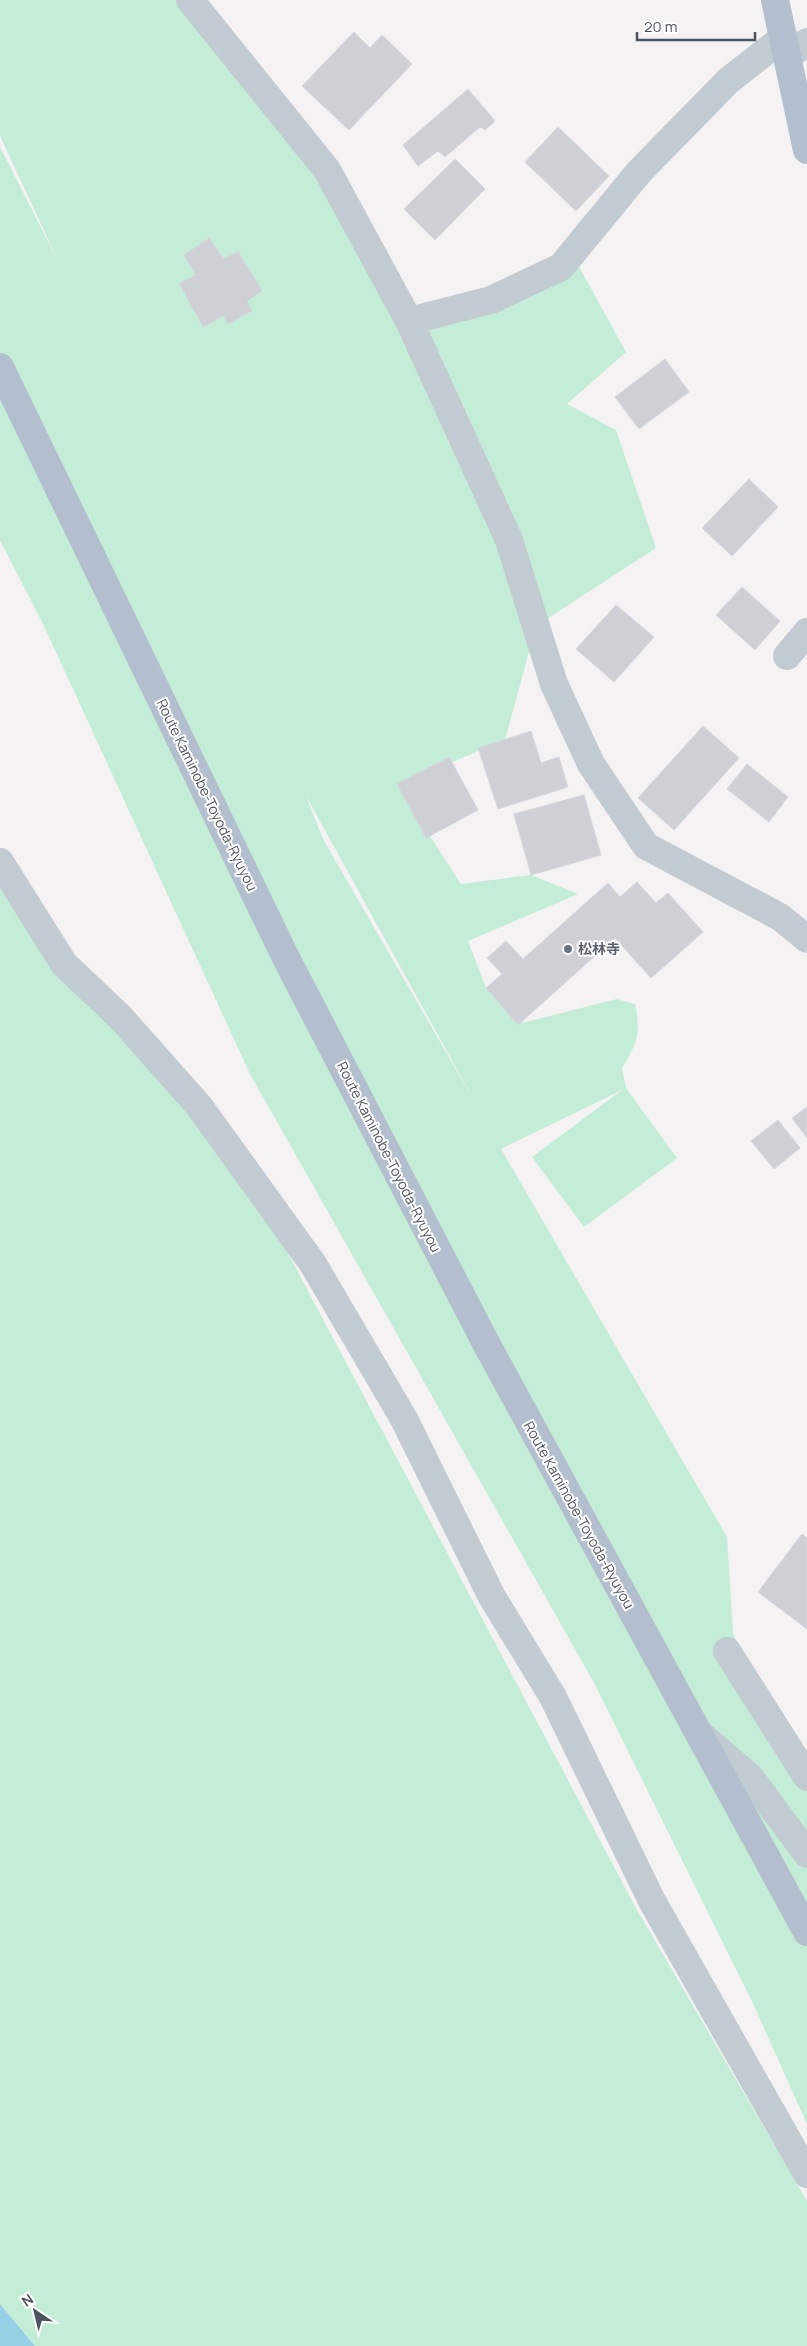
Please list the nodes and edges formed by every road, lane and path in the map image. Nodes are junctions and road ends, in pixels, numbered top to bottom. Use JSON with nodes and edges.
{"nodes":[{"id":1,"x":190,"y":0,"type":"edge"},
{"id":2,"x":775,"y":0,"type":"edge"},
{"id":3,"x":793,"y":45,"type":"edge"},
{"id":4,"x":807,"y":150,"type":"edge"},
{"id":5,"x":409,"y":321,"type":"junction"},
{"id":6,"x":0,"y":367,"type":"edge"},
{"id":7,"x":807,"y":632,"type":"edge"},
{"id":8,"x":787,"y":656,"type":"dead end"},
{"id":9,"x":0,"y":862,"type":"edge"},
{"id":10,"x":807,"y":939,"type":"edge"},
{"id":11,"x":727,"y":1651,"type":"dead end"},
{"id":12,"x":697,"y":1731,"type":"junction"},
{"id":13,"x":807,"y":1777,"type":"edge"},
{"id":14,"x":807,"y":1854,"type":"edge"},
{"id":15,"x":807,"y":1932,"type":"edge"},
{"id":16,"x":807,"y":2174,"type":"edge"}],
"edges":[{"from":1,"to":5,"type":"street"},
{"from":2,"to":3,"type":"main road"},
{"from":3,"to":4,"type":"main road"},
{"from":3,"to":5,"type":"street"},
{"from":5,"to":10,"type":"street"},
{"from":6,"to":12,"type":"main road","name":"Route Kaminobe-Toyoda-Ryuyou"},
{"from":7,"to":8,"type":"street"},
{"from":9,"to":16,"type":"street"},
{"from":11,"to":13,"type":"street"},
{"from":12,"to":14,"type":"street"},
{"from":12,"to":15,"type":"main road","name":"Route Kaminobe-Toyoda-Ryuyou"}]}
